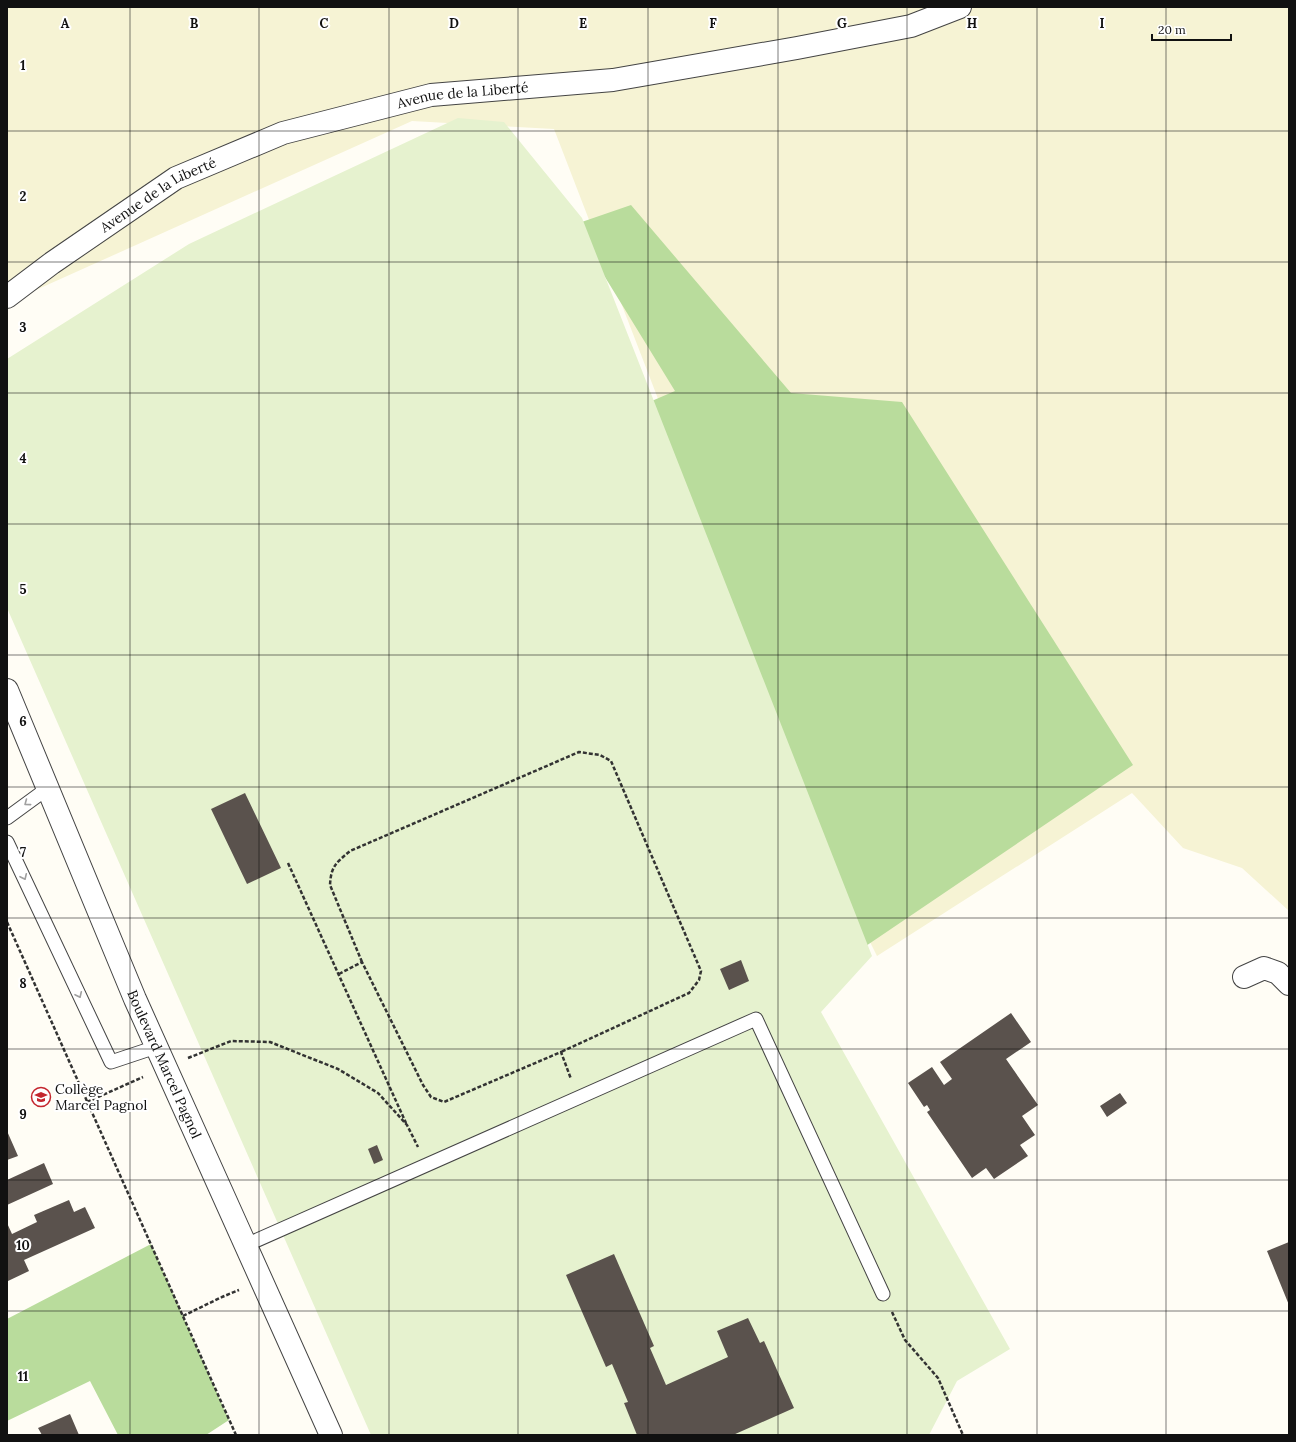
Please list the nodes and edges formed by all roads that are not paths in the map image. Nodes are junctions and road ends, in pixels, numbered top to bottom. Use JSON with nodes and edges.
{"nodes":[{"id":1,"x":960,"y":7,"type":"edge"},
{"id":2,"x":7,"y":297,"type":"edge"},
{"id":3,"x":7,"y":690,"type":"edge"},
{"id":4,"x":48,"y":788,"type":"junction"},
{"id":5,"x":7,"y":818,"type":"edge"},
{"id":6,"x":7,"y":842,"type":"edge"},
{"id":7,"x":1244,"y":977,"type":"dead end"},
{"id":8,"x":1289,"y":984,"type":"edge"},
{"id":9,"x":156,"y":1047,"type":"junction"},
{"id":10,"x":246,"y":1246,"type":"junction"},
{"id":11,"x":883,"y":1294,"type":"road end"},
{"id":12,"x":331,"y":1435,"type":"edge"}],
"edges":[{"from":1,"to":2,"type":"street","name":"Avenue de la Liberté"},
{"from":3,"to":4,"type":"street","name":"Boulevard Marcel Pagnol"},
{"from":4,"to":5,"type":"lane","one_way":true},
{"from":4,"to":9,"type":"street","name":"Boulevard Marcel Pagnol"},
{"from":6,"to":9,"type":"lane","one_way":true},
{"from":7,"to":8,"type":"street"},
{"from":9,"to":10,"type":"street","name":"Boulevard Marcel Pagnol"},
{"from":10,"to":11,"type":"lane"},
{"from":10,"to":12,"type":"street","name":"Boulevard Marcel Pagnol"}]}
